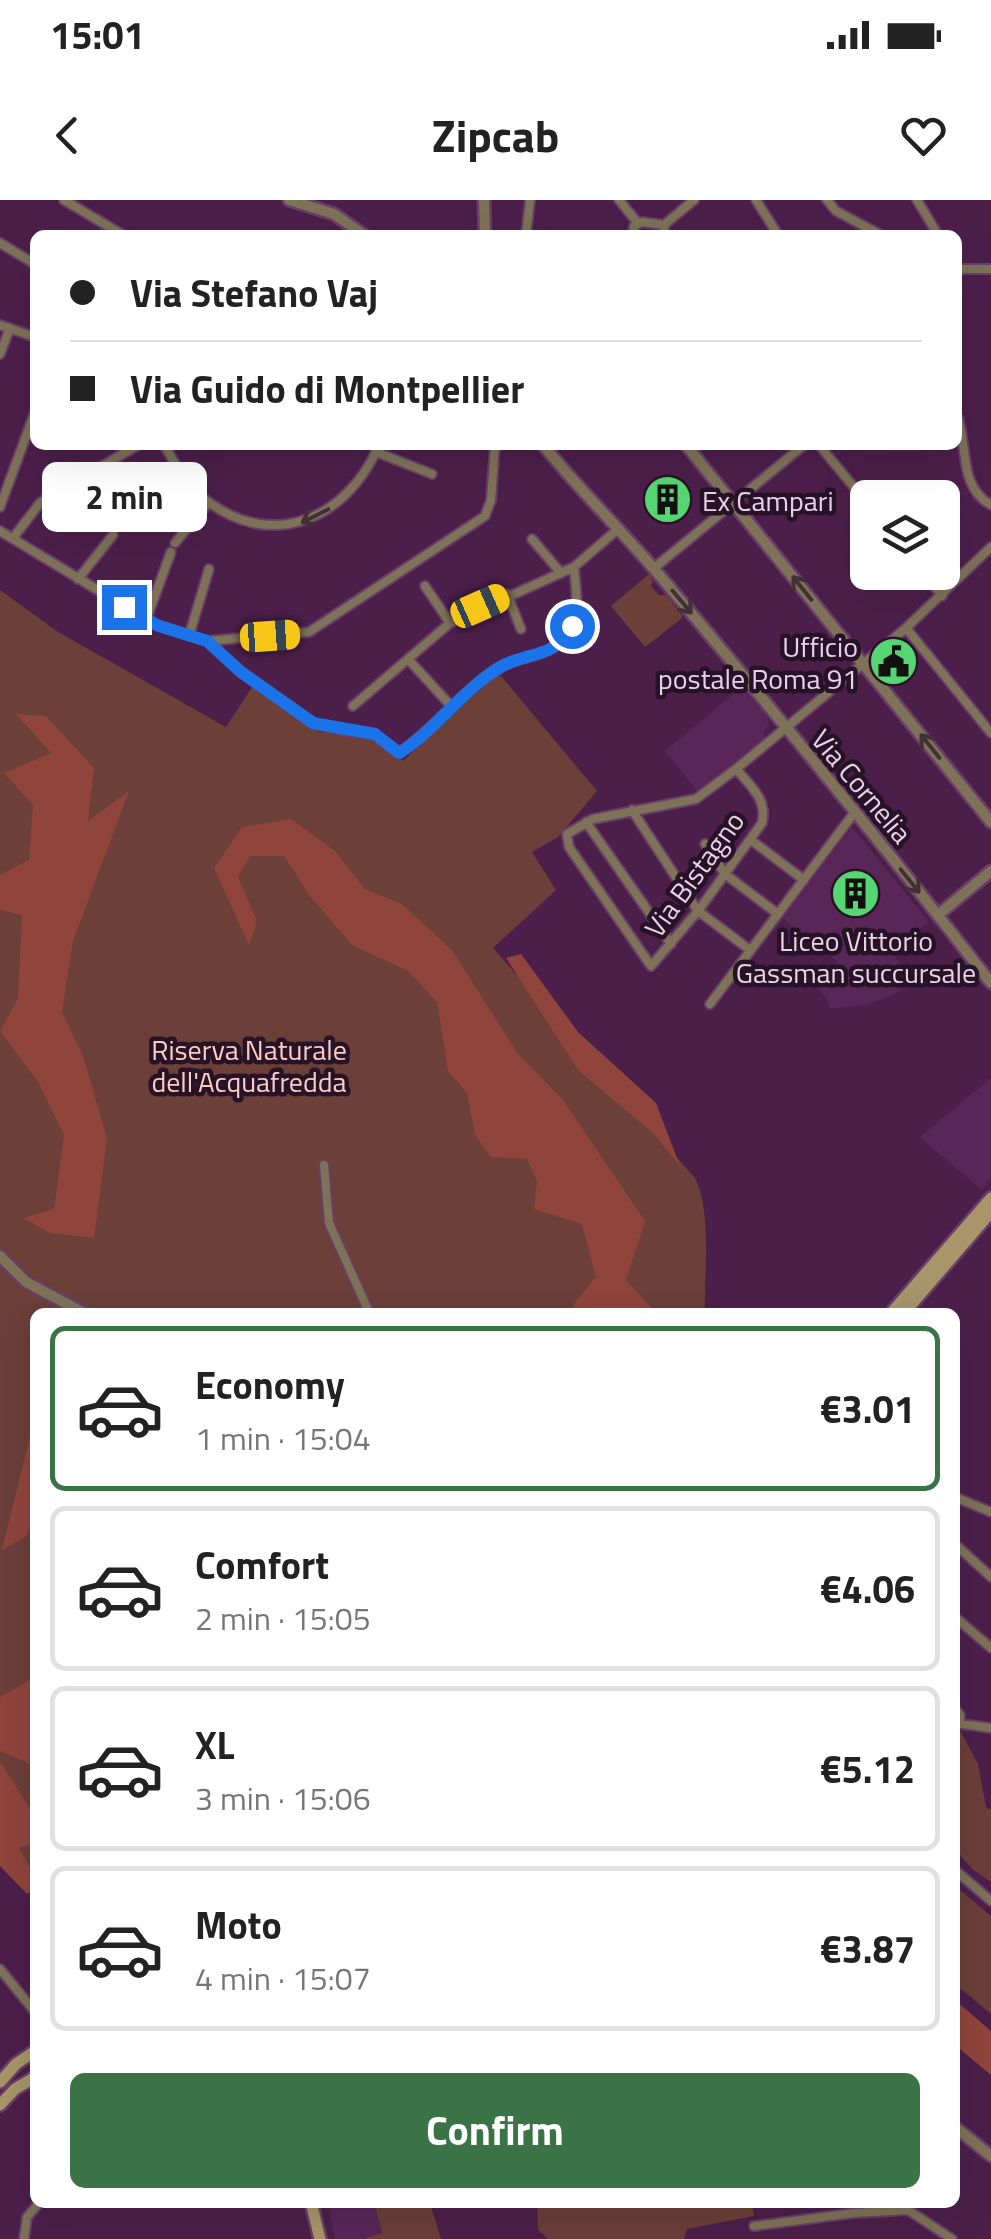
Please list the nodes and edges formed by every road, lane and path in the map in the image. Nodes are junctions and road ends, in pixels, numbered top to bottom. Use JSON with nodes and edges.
{"nodes":[{"id":1,"x":64,"y":200,"type":"edge"},
{"id":2,"x":289,"y":200,"type":"edge"},
{"id":3,"x":484,"y":200,"type":"edge"},
{"id":4,"x":530,"y":200,"type":"edge"},
{"id":5,"x":619,"y":200,"type":"edge"},
{"id":6,"x":694,"y":200,"type":"edge"},
{"id":7,"x":756,"y":200,"type":"edge"},
{"id":8,"x":827,"y":200,"type":"edge"},
{"id":9,"x":917,"y":200,"type":"edge"},
{"id":10,"x":637,"y":222,"type":"junction"},
{"id":11,"x":115,"y":230,"type":"edge"},
{"id":12,"x":357,"y":230,"type":"edge"},
{"id":13,"x":485,"y":230,"type":"edge"},
{"id":14,"x":527,"y":230,"type":"edge"},
{"id":15,"x":635,"y":230,"type":"edge"},
{"id":16,"x":664,"y":230,"type":"edge"},
{"id":17,"x":775,"y":230,"type":"edge"},
{"id":18,"x":872,"y":230,"type":"edge"},
{"id":19,"x":935,"y":230,"type":"edge"},
{"id":20,"x":0,"y":243,"type":"edge"},
{"id":21,"x":30,"y":261,"type":"edge"},
{"id":22,"x":991,"y":269,"type":"edge"},
{"id":23,"x":962,"y":270,"type":"edge"},
{"id":24,"x":5,"y":326,"type":"edge"},
{"id":25,"x":30,"y":335,"type":"edge"},
{"id":26,"x":0,"y":354,"type":"edge"},
{"id":27,"x":30,"y":426,"type":"edge"},
{"id":28,"x":962,"y":439,"type":"edge"},
{"id":29,"x":130,"y":450,"type":"edge"},
{"id":30,"x":167,"y":450,"type":"edge"},
{"id":31,"x":376,"y":450,"type":"edge"},
{"id":32,"x":382,"y":450,"type":"edge"},
{"id":33,"x":496,"y":450,"type":"edge"},
{"id":34,"x":547,"y":450,"type":"edge"},
{"id":35,"x":690,"y":450,"type":"edge"},
{"id":36,"x":798,"y":450,"type":"edge"},
{"id":37,"x":824,"y":450,"type":"edge"},
{"id":38,"x":432,"y":474,"type":"dead end"},
{"id":39,"x":182,"y":476,"type":"junction"},
{"id":40,"x":850,"y":482,"type":"edge"},
{"id":41,"x":209,"y":502,"type":"junction"},
{"id":42,"x":733,"y":502,"type":"junction"},
{"id":43,"x":991,"y":506,"type":"edge"},
{"id":44,"x":0,"y":507,"type":"edge"},
{"id":45,"x":125,"y":521,"type":"dead end"},
{"id":46,"x":618,"y":528,"type":"junction"},
{"id":47,"x":0,"y":532,"type":"edge"},
{"id":48,"x":113,"y":535,"type":"dead end"},
{"id":49,"x":13,"y":538,"type":"junction"},
{"id":50,"x":532,"y":539,"type":"dead end"},
{"id":51,"x":991,"y":547,"type":"edge"},
{"id":52,"x":574,"y":567,"type":"junction"},
{"id":53,"x":654,"y":568,"type":"junction"},
{"id":54,"x":209,"y":569,"type":"dead end"},
{"id":55,"x":561,"y":572,"type":"junction"},
{"id":56,"x":78,"y":579,"type":"junction"},
{"id":57,"x":425,"y":586,"type":"dead end"},
{"id":58,"x":937,"y":590,"type":"edge"},
{"id":59,"x":507,"y":594,"type":"junction"},
{"id":60,"x":942,"y":596,"type":"junction"},
{"id":61,"x":146,"y":620,"type":"junction"},
{"id":62,"x":450,"y":623,"type":"junction"},
{"id":63,"x":906,"y":628,"type":"junction"},
{"id":64,"x":521,"y":629,"type":"dead end"},
{"id":65,"x":189,"y":636,"type":"junction"},
{"id":66,"x":207,"y":641,"type":"junction"},
{"id":67,"x":408,"y":658,"type":"junction"},
{"id":68,"x":863,"y":664,"type":"junction"},
{"id":69,"x":353,"y":706,"type":"dead end"},
{"id":70,"x":452,"y":708,"type":"junction"},
{"id":71,"x":785,"y":729,"type":"junction"},
{"id":72,"x":991,"y":733,"type":"edge"},
{"id":73,"x":736,"y":769,"type":"junction"},
{"id":74,"x":632,"y":810,"type":"junction"},
{"id":75,"x":854,"y":813,"type":"junction"},
{"id":76,"x":586,"y":822,"type":"junction"},
{"id":77,"x":991,"y":822,"type":"edge"},
{"id":78,"x":751,"y":840,"type":"junction"},
{"id":79,"x":705,"y":844,"type":"dead end"},
{"id":80,"x":991,"y":870,"type":"edge"},
{"id":81,"x":725,"y":874,"type":"junction"},
{"id":82,"x":804,"y":880,"type":"junction"},
{"id":83,"x":698,"y":910,"type":"junction"},
{"id":84,"x":778,"y":914,"type":"junction"},
{"id":85,"x":938,"y":915,"type":"junction"},
{"id":86,"x":670,"y":944,"type":"junction"},
{"id":87,"x":750,"y":950,"type":"junction"},
{"id":88,"x":991,"y":983,"type":"edge"},
{"id":89,"x":710,"y":1004,"type":"dead end"},
{"id":90,"x":324,"y":1166,"type":"dead end"},
{"id":91,"x":991,"y":1198,"type":"edge"},
{"id":92,"x":991,"y":1212,"type":"edge"},
{"id":93,"x":0,"y":1256,"type":"edge"},
{"id":94,"x":75,"y":1308,"type":"edge"},
{"id":95,"x":367,"y":1308,"type":"edge"},
{"id":96,"x":895,"y":1308,"type":"edge"},
{"id":97,"x":908,"y":1308,"type":"edge"},
{"id":98,"x":960,"y":1498,"type":"edge"},
{"id":99,"x":989,"y":1507,"type":"edge"},
{"id":100,"x":960,"y":1549,"type":"edge"},
{"id":101,"x":991,"y":1578,"type":"edge"},
{"id":102,"x":960,"y":1621,"type":"edge"},
{"id":103,"x":991,"y":1648,"type":"edge"},
{"id":104,"x":960,"y":1724,"type":"edge"},
{"id":105,"x":991,"y":1728,"type":"edge"},
{"id":106,"x":960,"y":1874,"type":"edge"},
{"id":107,"x":991,"y":1901,"type":"edge"},
{"id":108,"x":0,"y":1969,"type":"edge"},
{"id":109,"x":30,"y":2006,"type":"edge"},
{"id":110,"x":30,"y":2054,"type":"edge"},
{"id":111,"x":30,"y":2079,"type":"edge"},
{"id":112,"x":0,"y":2082,"type":"edge"},
{"id":113,"x":0,"y":2105,"type":"edge"},
{"id":114,"x":960,"y":2130,"type":"edge"},
{"id":115,"x":991,"y":2156,"type":"edge"},
{"id":116,"x":35,"y":2208,"type":"edge"},
{"id":117,"x":313,"y":2208,"type":"edge"},
{"id":118,"x":754,"y":2226,"type":"dead end"},
{"id":119,"x":24,"y":2239,"type":"edge"},
{"id":120,"x":320,"y":2239,"type":"edge"},
{"id":121,"x":952,"y":2239,"type":"edge"}],
"edges":[{"from":1,"to":11,"type":"street"},
{"from":2,"to":12,"type":"street"},
{"from":3,"to":13,"type":"street"},
{"from":4,"to":14,"type":"street"},
{"from":5,"to":10,"type":"street"},
{"from":6,"to":16,"type":"street"},
{"from":7,"to":17,"type":"street"},
{"from":8,"to":18,"type":"street"},
{"from":9,"to":19,"type":"street"},
{"from":10,"to":15,"type":"street"},
{"from":10,"to":16,"type":"street"},
{"from":20,"to":21,"type":"street"},
{"from":22,"to":23,"type":"street"},
{"from":24,"to":25,"type":"street"},
{"from":24,"to":26,"type":"street"},
{"from":27,"to":44,"type":"street"},
{"from":28,"to":43,"type":"street"},
{"from":29,"to":49,"type":"street"},
{"from":30,"to":39,"type":"street"},
{"from":31,"to":41,"type":"street","one_way":true},
{"from":32,"to":38,"type":"street"},
{"from":33,"to":66,"type":"street"},
{"from":34,"to":46,"type":"street","name":"Via Cornelia"},
{"from":35,"to":42,"type":"street"},
{"from":36,"to":42,"type":"street"},
{"from":37,"to":40,"type":"street"},
{"from":39,"to":41,"type":"street"},
{"from":39,"to":45,"type":"street"},
{"from":41,"to":61,"type":"street"},
{"from":42,"to":53,"type":"street"},
{"from":68,"to":42,"type":"street","one_way":true},
{"from":46,"to":52,"type":"street"},
{"from":46,"to":53,"type":"street","name":"Via Cornelia"},
{"from":47,"to":49,"type":"street"},
{"from":48,"to":56,"type":"street"},
{"from":49,"to":56,"type":"street"},
{"from":50,"to":55,"type":"street"},
{"from":51,"to":60,"type":"street","name":"Via Bistagno"},
{"from":52,"to":55,"type":"street"},
{"from":52,"to":70,"type":"street"},
{"from":53,"to":71,"type":"street","name":"Via Cornelia","one_way":true},
{"from":54,"to":65,"type":"street"},
{"from":55,"to":59,"type":"street"},
{"from":56,"to":61,"type":"street"},
{"from":57,"to":62,"type":"street"},
{"from":58,"to":60,"type":"street"},
{"from":59,"to":62,"type":"street"},
{"from":59,"to":64,"type":"street"},
{"from":60,"to":63,"type":"street","name":"Via Bistagno"},
{"from":61,"to":65,"type":"street"},
{"from":62,"to":67,"type":"street"},
{"from":63,"to":68,"type":"street","name":"Via Bistagno"},
{"from":63,"to":72,"type":"street"},
{"from":65,"to":66,"type":"street"},
{"from":66,"to":70,"type":"street"},
{"from":67,"to":69,"type":"street"},
{"from":67,"to":70,"type":"street"},
{"from":68,"to":71,"type":"street","name":"Via Bistagno"},
{"from":77,"to":68,"type":"street","one_way":true},
{"from":71,"to":73,"type":"street","name":"Via Bistagno"},
{"from":71,"to":75,"type":"street","name":"Via Cornelia"},
{"from":73,"to":74,"type":"street","name":"Via Bistagno"},
{"from":73,"to":78,"type":"street","name":"Via Bistagno"},
{"from":74,"to":76,"type":"street","name":"Via Bistagno"},
{"from":74,"to":83,"type":"street"},
{"from":75,"to":82,"type":"street"},
{"from":75,"to":85,"type":"street","name":"Via Cornelia","one_way":true},
{"from":76,"to":86,"type":"street"},
{"from":76,"to":86,"type":"street","name":"Via Bistagno"},
{"from":78,"to":81,"type":"street","name":"Via Bistagno"},
{"from":78,"to":82,"type":"street"},
{"from":79,"to":81,"type":"street"},
{"from":80,"to":85,"type":"street"},
{"from":81,"to":83,"type":"street","name":"Via Bistagno"},
{"from":81,"to":84,"type":"street"},
{"from":82,"to":84,"type":"street"},
{"from":83,"to":86,"type":"street","name":"Via Bistagno"},
{"from":83,"to":87,"type":"street"},
{"from":84,"to":87,"type":"street"},
{"from":85,"to":88,"type":"street","name":"Via Cornelia"},
{"from":87,"to":89,"type":"street"},
{"from":90,"to":95,"type":"street"},
{"from":91,"to":96,"type":"main road"},
{"from":92,"to":97,"type":"main road"},
{"from":93,"to":94,"type":"street"},
{"from":98,"to":99,"type":"street"},
{"from":100,"to":101,"type":"street"},
{"from":102,"to":103,"type":"street"},
{"from":104,"to":105,"type":"street"},
{"from":106,"to":107,"type":"street"},
{"from":108,"to":109,"type":"street"},
{"from":110,"to":112,"type":"main road"},
{"from":111,"to":113,"type":"main road"},
{"from":114,"to":115,"type":"street"},
{"from":116,"to":119,"type":"street"},
{"from":117,"to":120,"type":"main road"},
{"from":118,"to":121,"type":"street"}]}
